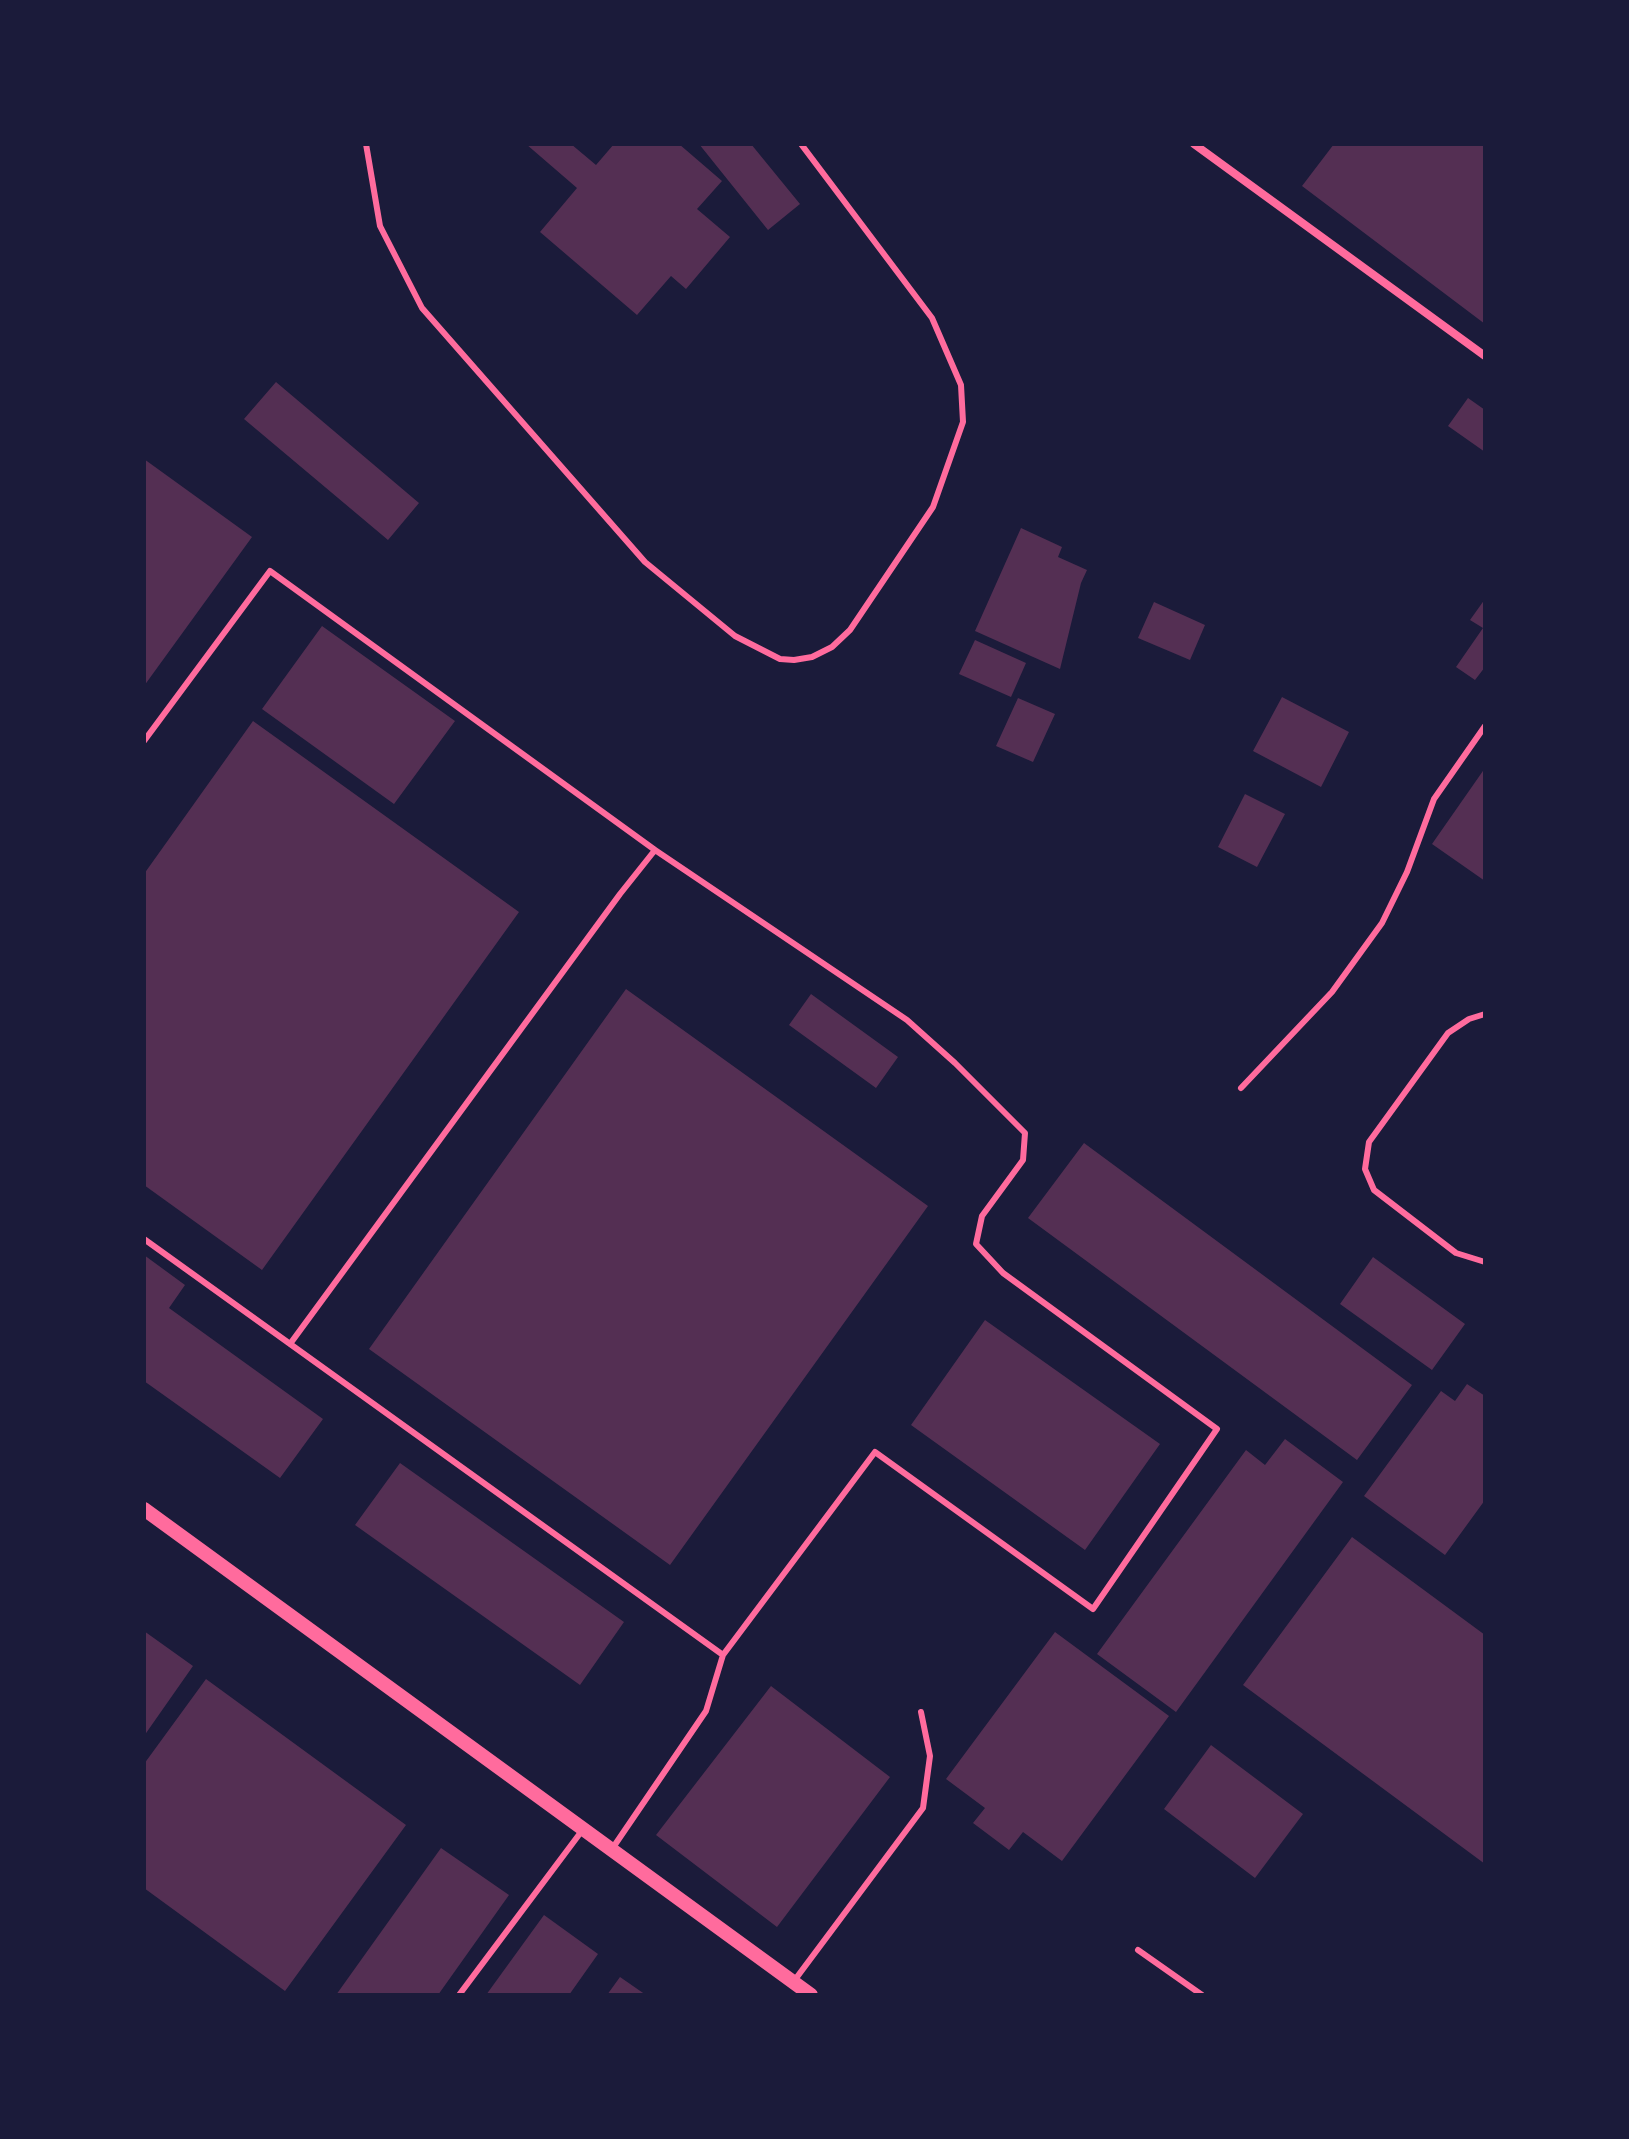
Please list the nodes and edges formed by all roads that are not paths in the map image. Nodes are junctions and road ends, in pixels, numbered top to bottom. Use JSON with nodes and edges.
{"nodes":[{"id":1,"x":366,"y":144,"type":"edge"},
{"id":2,"x":801,"y":144,"type":"edge"},
{"id":3,"x":1194,"y":144,"type":"edge"},
{"id":4,"x":1485,"y":356,"type":"edge"},
{"id":5,"x":1485,"y":726,"type":"edge"},
{"id":6,"x":144,"y":741,"type":"edge"},
{"id":7,"x":655,"y":850,"type":"junction"},
{"id":8,"x":1485,"y":1014,"type":"edge"},
{"id":9,"x":1241,"y":1088,"type":"dead end"},
{"id":10,"x":144,"y":1239,"type":"edge"},
{"id":11,"x":1485,"y":1262,"type":"edge"},
{"id":12,"x":290,"y":1344,"type":"junction"},
{"id":13,"x":144,"y":1509,"type":"edge"},
{"id":14,"x":723,"y":1655,"type":"junction"},
{"id":15,"x":921,"y":1712,"type":"dead end"},
{"id":16,"x":584,"y":1828,"type":"junction"},
{"id":17,"x":612,"y":1849,"type":"junction"},
{"id":18,"x":1138,"y":1950,"type":"dead end"},
{"id":19,"x":794,"y":1981,"type":"junction"},
{"id":20,"x":459,"y":1995,"type":"edge"},
{"id":21,"x":811,"y":1995,"type":"edge"},
{"id":22,"x":1202,"y":1995,"type":"edge"}],
"edges":[{"from":1,"to":2,"type":"lane"},
{"from":3,"to":4,"type":"street"},
{"from":5,"to":9,"type":"lane"},
{"from":6,"to":7,"type":"lane"},
{"from":7,"to":12,"type":"lane"},
{"from":7,"to":14,"type":"lane"},
{"from":8,"to":11,"type":"lane"},
{"from":10,"to":12,"type":"lane"},
{"from":12,"to":14,"type":"lane"},
{"from":13,"to":16,"type":"street"},
{"from":14,"to":17,"type":"lane"},
{"from":15,"to":19,"type":"lane"},
{"from":16,"to":17,"type":"street"},
{"from":16,"to":20,"type":"lane"},
{"from":17,"to":19,"type":"street"},
{"from":18,"to":22,"type":"lane"},
{"from":19,"to":21,"type":"street"}]}
